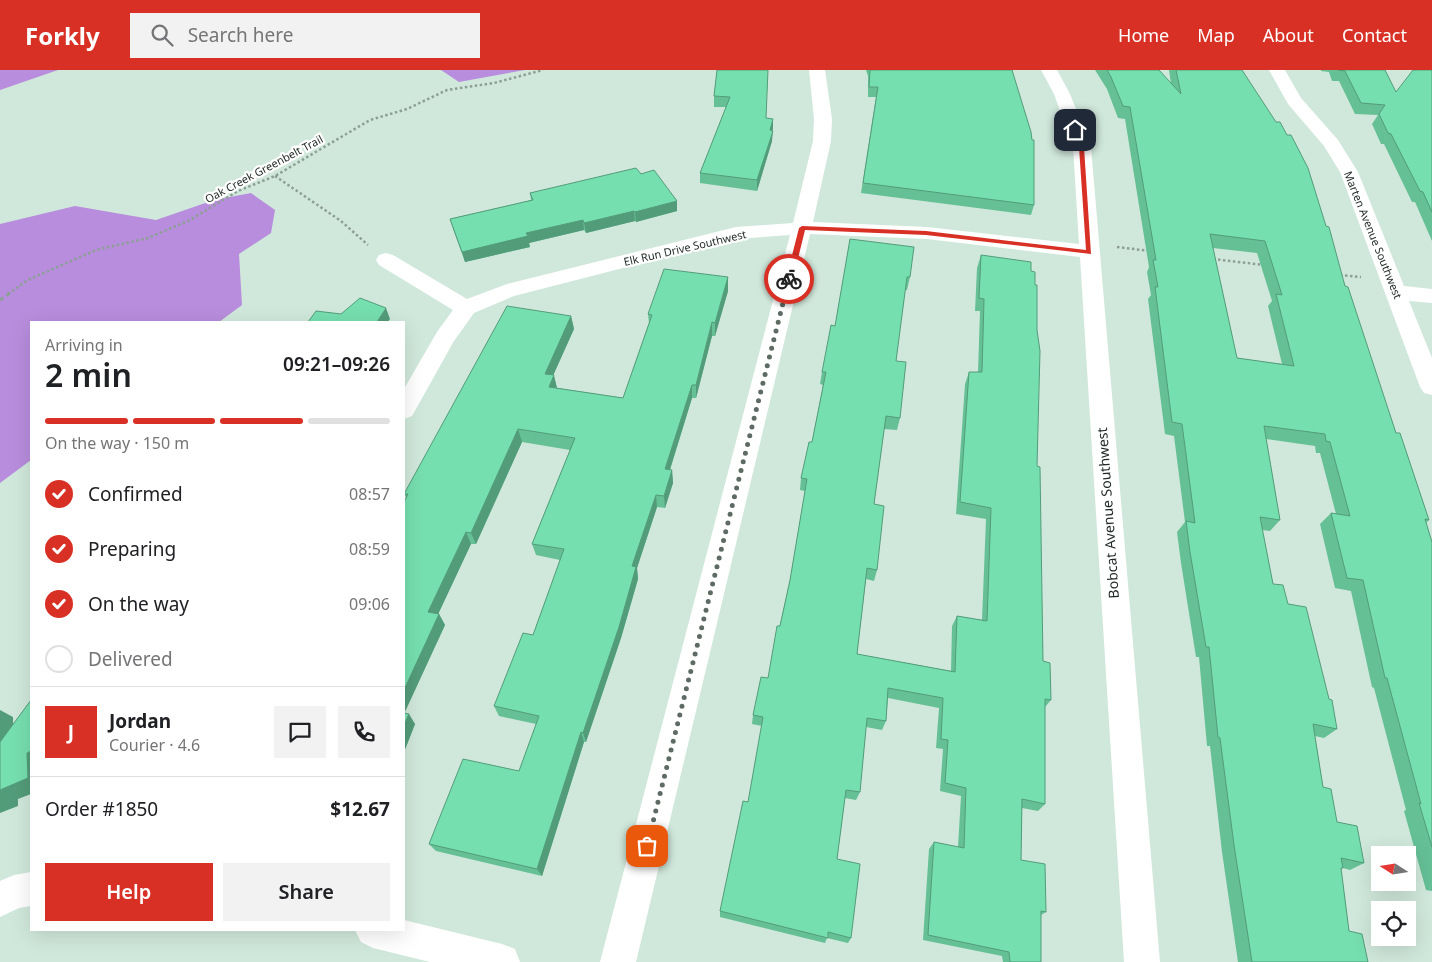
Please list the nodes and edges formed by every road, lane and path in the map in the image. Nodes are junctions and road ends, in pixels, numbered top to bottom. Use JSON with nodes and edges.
{"nodes":[{"id":1,"x":543,"y":70,"type":"edge"},
{"id":2,"x":816,"y":70,"type":"edge"},
{"id":3,"x":1049,"y":70,"type":"edge"},
{"id":4,"x":1277,"y":70,"type":"edge"},
{"id":5,"x":275,"y":176,"type":"junction"},
{"id":6,"x":802,"y":228,"type":"junction"},
{"id":7,"x":1089,"y":248,"type":"junction"},
{"id":8,"x":1157,"y":252,"type":"edge"},
{"id":9,"x":1205,"y":258,"type":"edge"},
{"id":10,"x":386,"y":260,"type":"joint"},
{"id":11,"x":1273,"y":266,"type":"edge"},
{"id":12,"x":1340,"y":275,"type":"edge"},
{"id":13,"x":1394,"y":286,"type":"junction"},
{"id":14,"x":1432,"y":296,"type":"edge"},
{"id":15,"x":0,"y":300,"type":"edge"},
{"id":16,"x":466,"y":308,"type":"junction"},
{"id":17,"x":1432,"y":387,"type":"edge"},
{"id":18,"x":405,"y":408,"type":"edge"},
{"id":19,"x":30,"y":888,"type":"edge"},
{"id":20,"x":0,"y":900,"type":"edge"},
{"id":21,"x":377,"y":931,"type":"edge"},
{"id":22,"x":502,"y":962,"type":"edge"},
{"id":23,"x":618,"y":962,"type":"edge"},
{"id":24,"x":1142,"y":962,"type":"edge"}],
"edges":[{"from":1,"to":5,"type":"path","name":"Oak Creek Greenbelt Trail"},
{"from":2,"to":6,"type":"street"},
{"from":3,"to":7,"type":"street","name":"Bobcat Avenue Southwest"},
{"from":4,"to":13,"type":"street","name":"Marten Avenue Southwest"},
{"from":5,"to":10,"type":"path"},
{"from":5,"to":15,"type":"path","name":"Oak Creek Greenbelt Trail"},
{"from":6,"to":7,"type":"street","name":"Elk Run Drive Southwest"},
{"from":6,"to":16,"type":"street","name":"Elk Run Drive Southwest"},
{"from":6,"to":23,"type":"street"},
{"from":7,"to":8,"type":"path"},
{"from":7,"to":24,"type":"street","name":"Bobcat Avenue Southwest"},
{"from":9,"to":11,"type":"path"},
{"from":10,"to":16,"type":"street"},
{"from":12,"to":13,"type":"path"},
{"from":13,"to":14,"type":"street"},
{"from":13,"to":17,"type":"street","name":"Marten Avenue Southwest"},
{"from":16,"to":18,"type":"street"},
{"from":19,"to":20,"type":"street"},
{"from":21,"to":22,"type":"street"}]}
